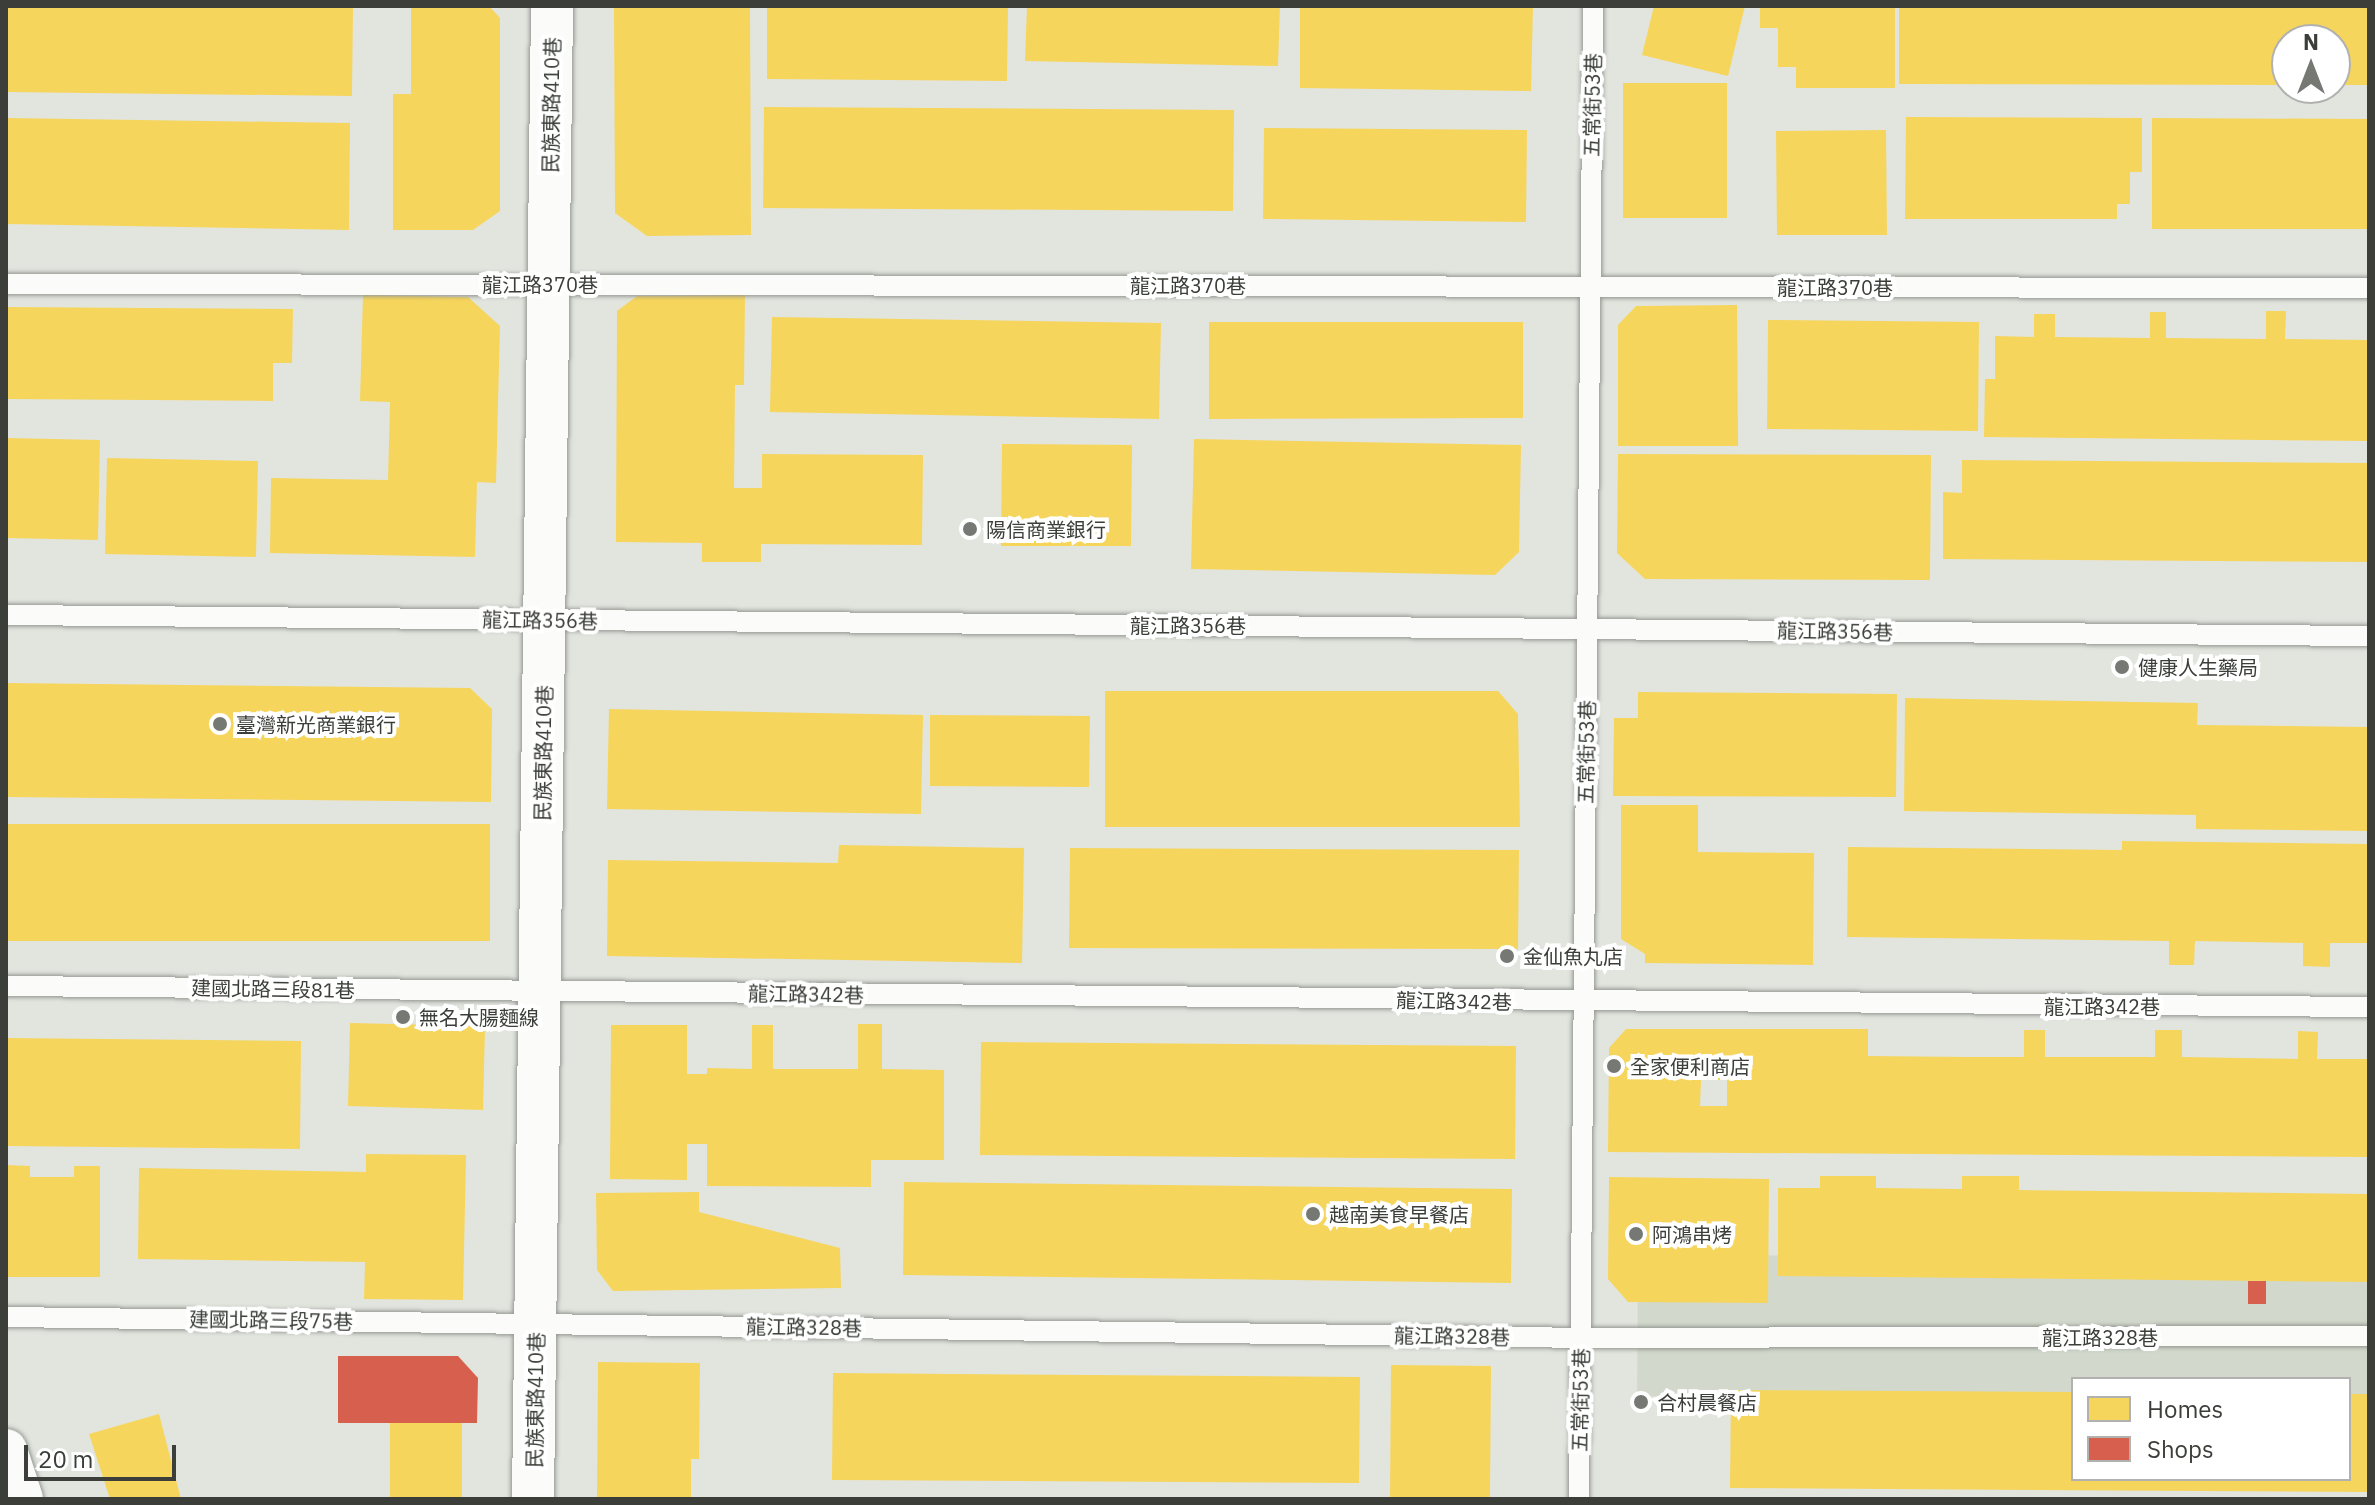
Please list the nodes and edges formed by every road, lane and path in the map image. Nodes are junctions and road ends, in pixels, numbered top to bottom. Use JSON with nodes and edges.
{"nodes":[{"id":1,"x":552,"y":6,"type":"edge"},
{"id":2,"x":1593,"y":6,"type":"edge"},
{"id":3,"x":6,"y":284,"type":"edge"},
{"id":4,"x":549,"y":284,"type":"junction"},
{"id":5,"x":1591,"y":286,"type":"junction"},
{"id":6,"x":2369,"y":288,"type":"edge"},
{"id":7,"x":6,"y":615,"type":"edge"},
{"id":8,"x":545,"y":620,"type":"junction"},
{"id":9,"x":1587,"y":629,"type":"junction"},
{"id":10,"x":2369,"y":636,"type":"edge"},
{"id":11,"x":6,"y":986,"type":"edge"},
{"id":12,"x":540,"y":992,"type":"junction"},
{"id":13,"x":1584,"y":1003,"type":"junction"},
{"id":14,"x":2369,"y":1007,"type":"edge"},
{"id":15,"x":6,"y":1317,"type":"edge"},
{"id":16,"x":536,"y":1323,"type":"junction"},
{"id":17,"x":2369,"y":1336,"type":"edge"},
{"id":18,"x":1581,"y":1338,"type":"junction"},
{"id":19,"x":6,"y":1450,"type":"edge"},
{"id":20,"x":22,"y":1499,"type":"edge"},
{"id":21,"x":533,"y":1499,"type":"edge"},
{"id":22,"x":1579,"y":1499,"type":"edge"}],
"edges":[{"from":1,"to":4,"type":"street","name":"民族東路410巷"},
{"from":2,"to":5,"type":"lane","name":"五常街53巷"},
{"from":3,"to":4,"type":"lane","name":"龍江路370巷"},
{"from":4,"to":5,"type":"lane","name":"龍江路370巷"},
{"from":4,"to":8,"type":"street","name":"民族東路410巷"},
{"from":5,"to":6,"type":"lane","name":"龍江路370巷"},
{"from":5,"to":9,"type":"lane","name":"五常街53巷"},
{"from":7,"to":8,"type":"lane","name":"龍江路356巷"},
{"from":8,"to":9,"type":"lane","name":"龍江路356巷"},
{"from":8,"to":12,"type":"street","name":"民族東路410巷"},
{"from":9,"to":10,"type":"lane","name":"龍江路356巷"},
{"from":9,"to":13,"type":"lane","name":"五常街53巷"},
{"from":11,"to":12,"type":"lane","name":"建國北路三段81巷"},
{"from":12,"to":13,"type":"lane","name":"龍江路342巷"},
{"from":12,"to":16,"type":"street","name":"民族東路410巷"},
{"from":13,"to":14,"type":"lane","name":"龍江路342巷"},
{"from":13,"to":18,"type":"lane","name":"五常街53巷"},
{"from":15,"to":16,"type":"lane","name":"建國北路三段75巷"},
{"from":16,"to":18,"type":"lane","name":"龍江路328巷"},
{"from":16,"to":21,"type":"street","name":"民族東路410巷"},
{"from":17,"to":18,"type":"lane","name":"龍江路328巷"},
{"from":18,"to":22,"type":"lane","name":"五常街53巷"},
{"from":19,"to":20,"type":"street"}]}
